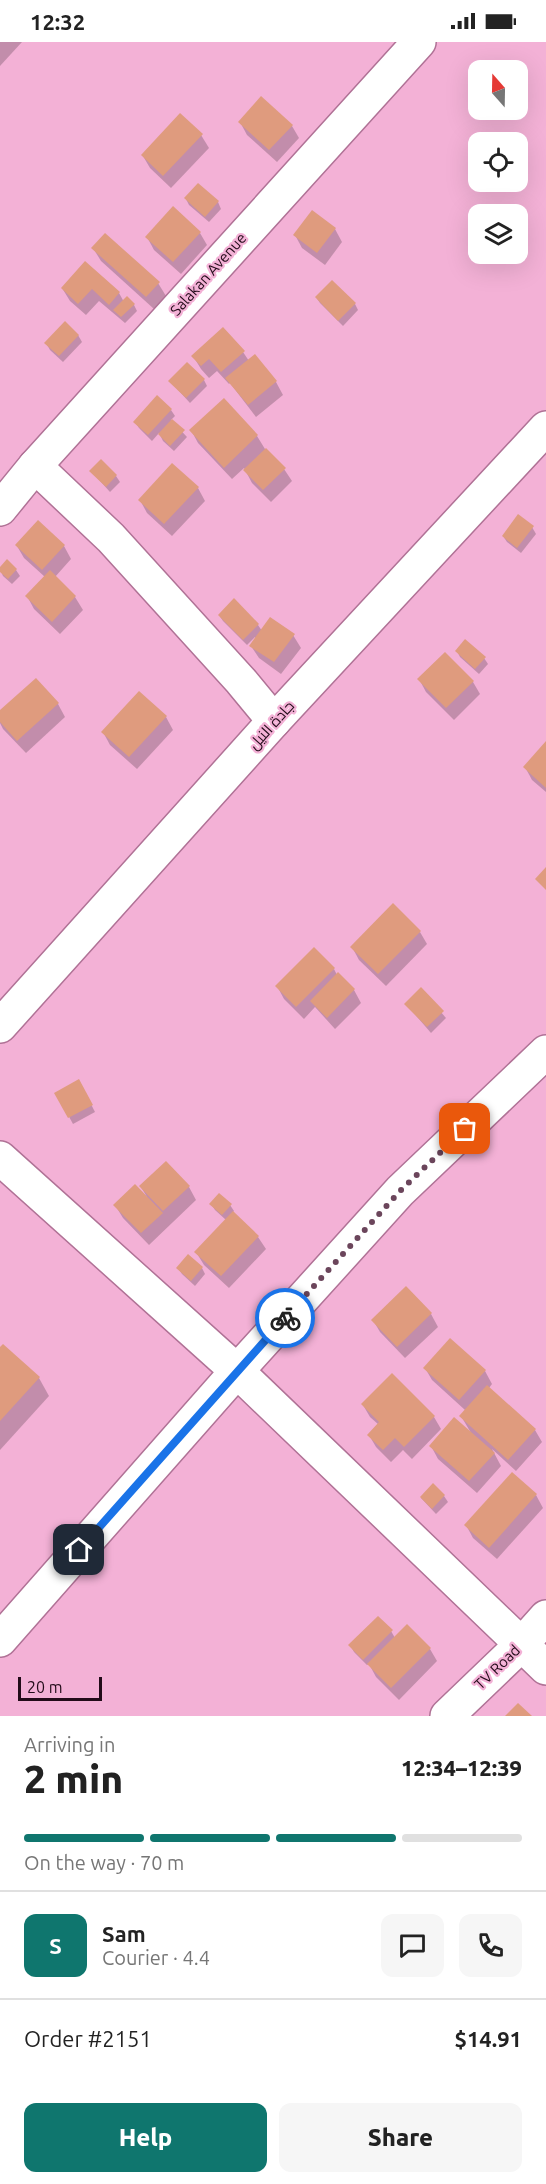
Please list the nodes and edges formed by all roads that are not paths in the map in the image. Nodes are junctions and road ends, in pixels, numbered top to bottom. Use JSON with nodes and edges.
{"nodes":[{"id":1,"x":419,"y":42,"type":"edge"},
{"id":2,"x":546,"y":428,"type":"edge"},
{"id":3,"x":35,"y":466,"type":"junction"},
{"id":4,"x":0,"y":509,"type":"edge"},
{"id":5,"x":274,"y":721,"type":"junction"},
{"id":6,"x":0,"y":1026,"type":"edge"},
{"id":7,"x":546,"y":1052,"type":"edge"},
{"id":8,"x":0,"y":1158,"type":"edge"},
{"id":9,"x":237,"y":1371,"type":"junction"},
{"id":10,"x":546,"y":1617,"type":"edge"},
{"id":11,"x":0,"y":1640,"type":"edge"},
{"id":12,"x":521,"y":1645,"type":"junction"},
{"id":13,"x":546,"y":1668,"type":"edge"},
{"id":14,"x":447,"y":1716,"type":"edge"}],
"edges":[{"from":1,"to":3,"type":"street","name":"Salakan Avenue"},
{"from":2,"to":5,"type":"street","name":"جادة النيل"},
{"from":3,"to":4,"type":"street","name":"Salakan Avenue"},
{"from":3,"to":5,"type":"street"},
{"from":5,"to":6,"type":"street","name":"جادة النيل"},
{"from":7,"to":9,"type":"street"},
{"from":8,"to":9,"type":"street"},
{"from":9,"to":11,"type":"street"},
{"from":9,"to":12,"type":"street"},
{"from":10,"to":12,"type":"street","name":"TV Road"},
{"from":12,"to":13,"type":"street"},
{"from":12,"to":14,"type":"street","name":"TV Road"}]}
